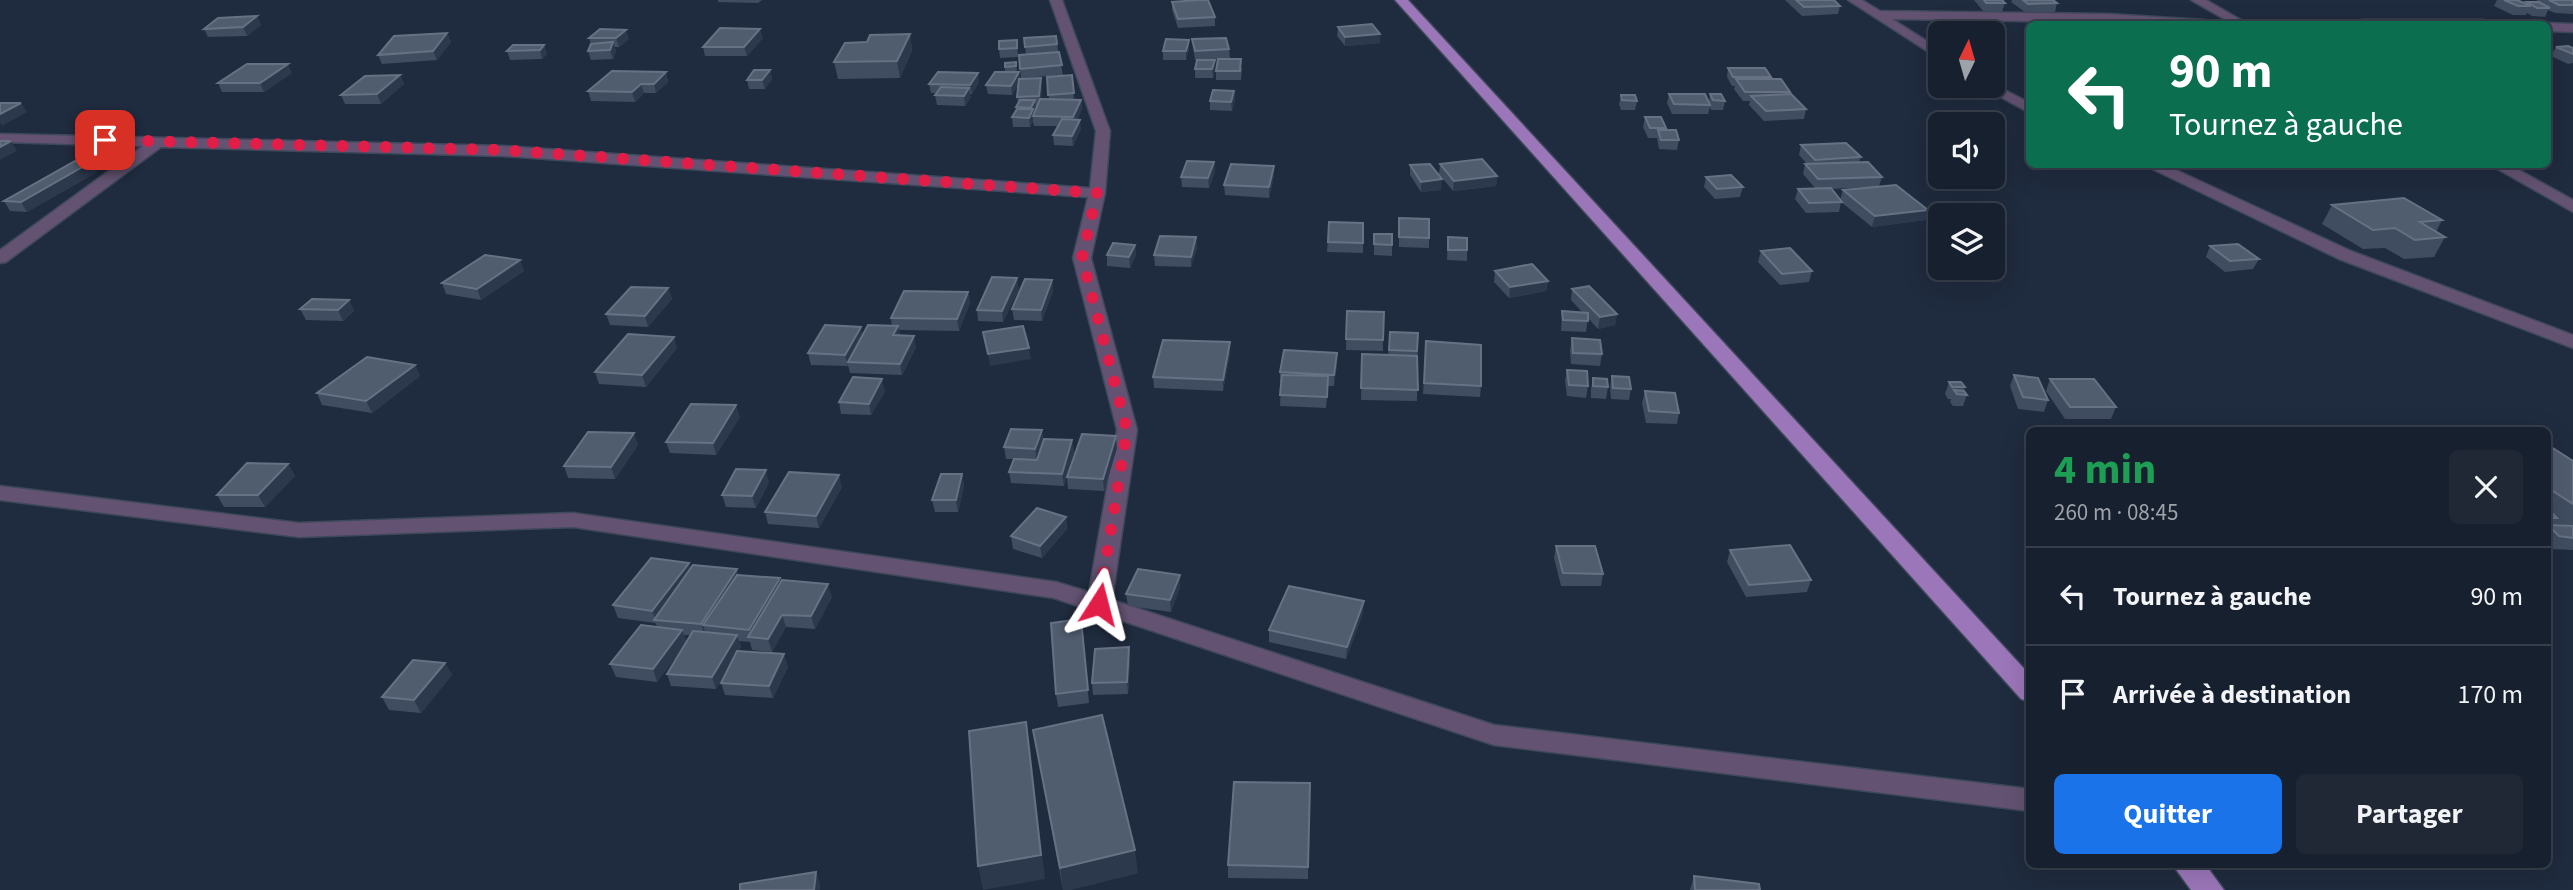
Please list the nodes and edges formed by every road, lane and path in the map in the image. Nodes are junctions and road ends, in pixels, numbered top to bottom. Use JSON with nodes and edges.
{"nodes":[{"id":1,"x":1056,"y":0,"type":"edge"},
{"id":2,"x":1401,"y":0,"type":"edge"},
{"id":3,"x":1854,"y":0,"type":"edge"},
{"id":4,"x":2197,"y":0,"type":"edge"},
{"id":5,"x":1878,"y":15,"type":"junction"},
{"id":6,"x":2156,"y":21,"type":"edge"},
{"id":7,"x":2236,"y":21,"type":"edge"},
{"id":8,"x":2551,"y":27,"type":"edge"},
{"id":9,"x":2573,"y":28,"type":"edge"},
{"id":10,"x":1928,"y":48,"type":"edge"},
{"id":11,"x":2006,"y":96,"type":"edge"},
{"id":12,"x":2026,"y":107,"type":"edge"},
{"id":13,"x":0,"y":138,"type":"edge"},
{"id":14,"x":158,"y":142,"type":"junction"},
{"id":15,"x":2158,"y":168,"type":"edge"},
{"id":16,"x":2503,"y":168,"type":"edge"},
{"id":17,"x":1097,"y":193,"type":"junction"},
{"id":18,"x":2573,"y":207,"type":"edge"},
{"id":19,"x":0,"y":258,"type":"edge"},
{"id":20,"x":2573,"y":342,"type":"edge"},
{"id":21,"x":0,"y":493,"type":"edge"},
{"id":22,"x":1099,"y":604,"type":"junction"},
{"id":23,"x":2026,"y":688,"type":"edge"},
{"id":24,"x":2026,"y":800,"type":"edge"},
{"id":25,"x":2189,"y":868,"type":"edge"},
{"id":26,"x":2208,"y":890,"type":"edge"}],
"edges":[{"from":1,"to":17,"type":"street"},
{"from":2,"to":23,"type":"main road"},
{"from":3,"to":5,"type":"street"},
{"from":4,"to":7,"type":"street"},
{"from":5,"to":6,"type":"street"},
{"from":5,"to":10,"type":"street"},
{"from":8,"to":9,"type":"street"},
{"from":11,"to":12,"type":"street"},
{"from":13,"to":14,"type":"street"},
{"from":14,"to":17,"type":"street"},
{"from":14,"to":19,"type":"street"},
{"from":15,"to":20,"type":"street"},
{"from":16,"to":18,"type":"street"},
{"from":17,"to":22,"type":"street"},
{"from":21,"to":22,"type":"street"},
{"from":22,"to":24,"type":"street"},
{"from":25,"to":26,"type":"main road"}]}
